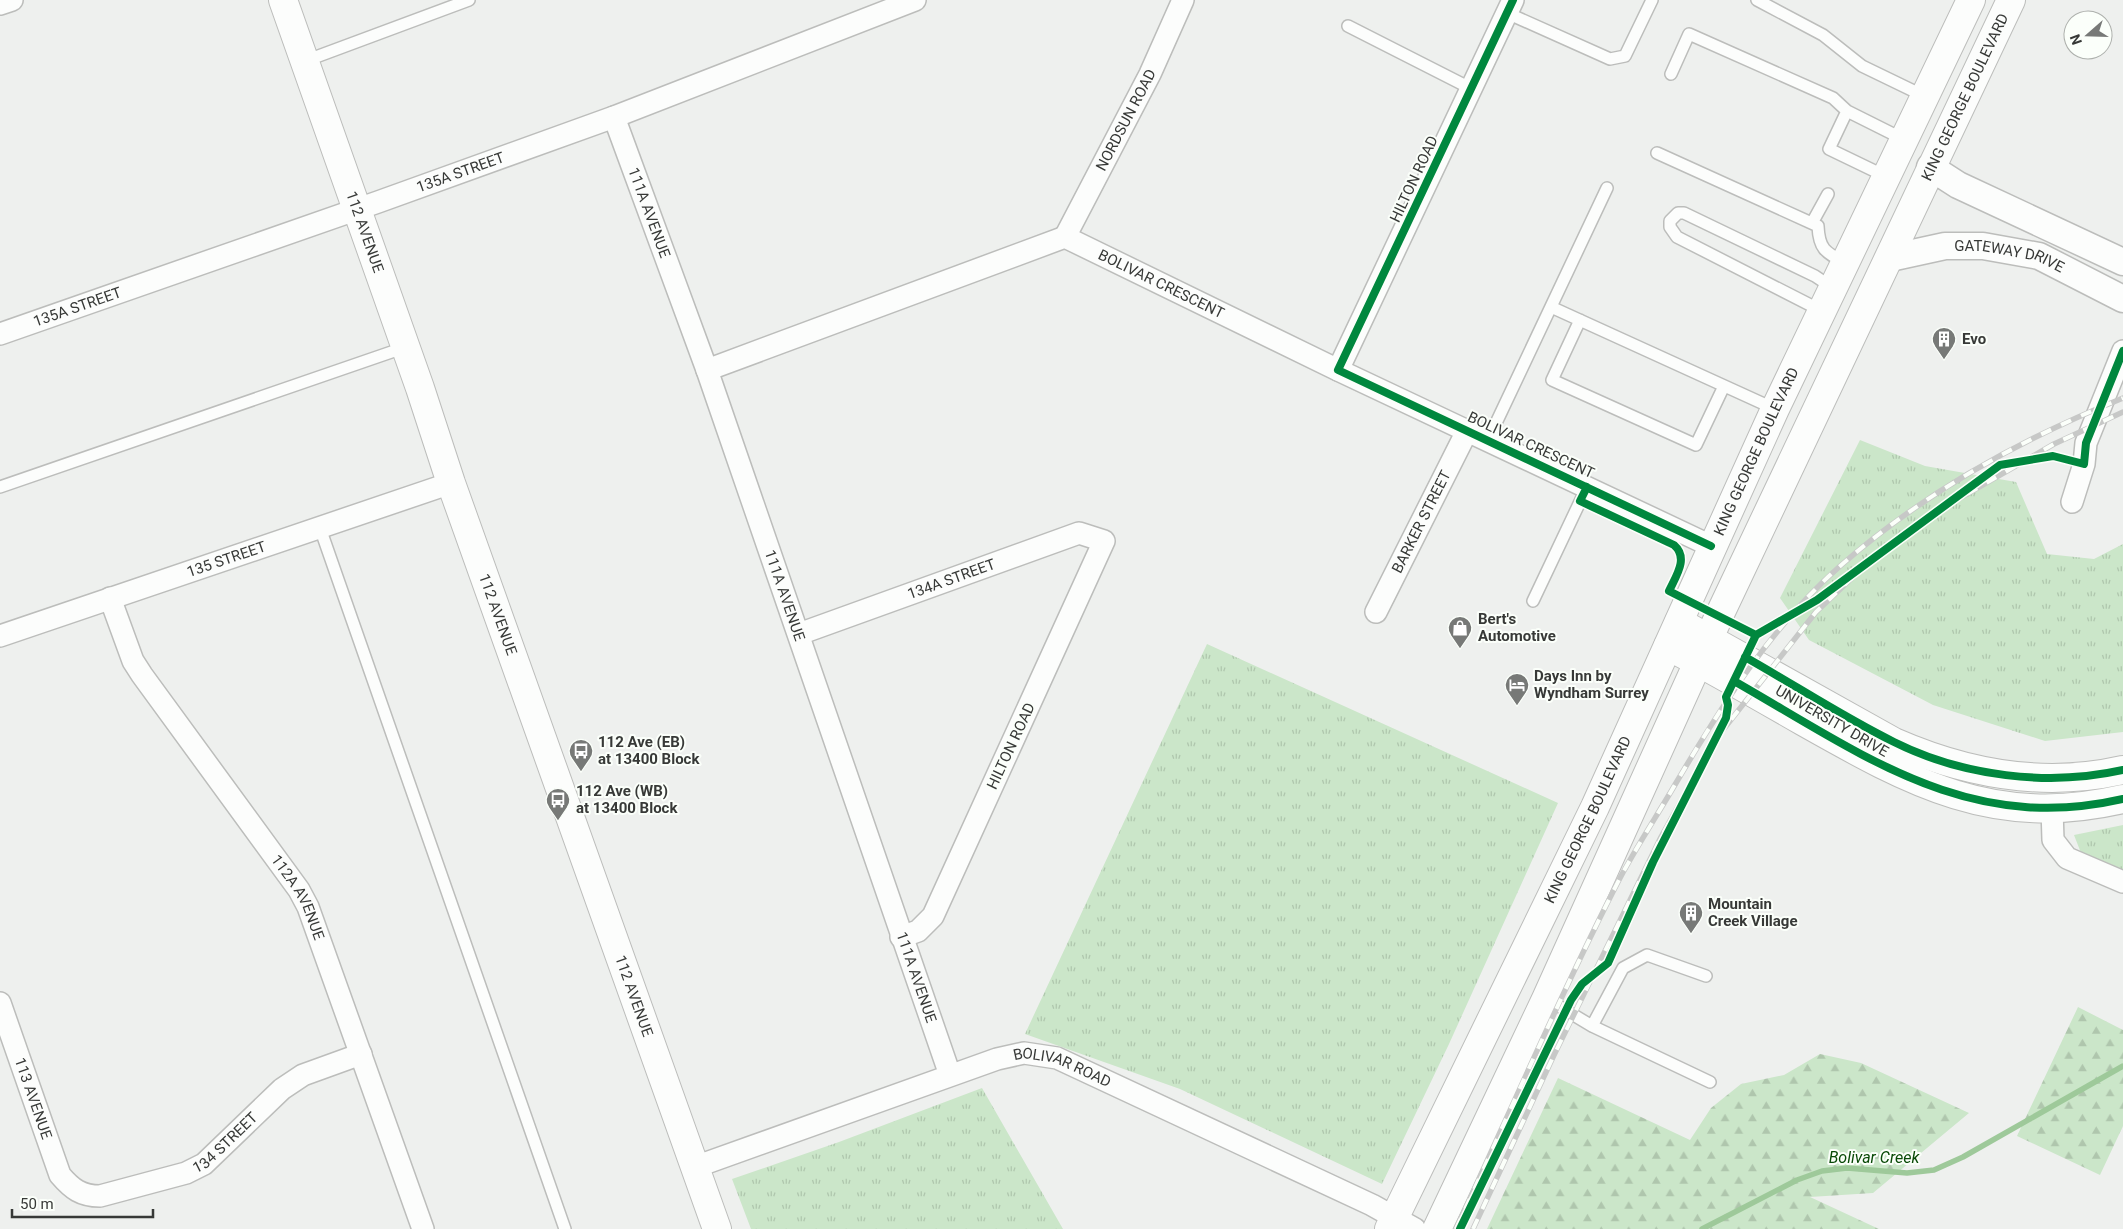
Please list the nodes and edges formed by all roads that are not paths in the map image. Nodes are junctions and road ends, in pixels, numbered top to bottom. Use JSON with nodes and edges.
{"nodes":[{"id":1,"x":12,"y":0,"type":"edge"},
{"id":2,"x":283,"y":0,"type":"edge"},
{"id":3,"x":469,"y":0,"type":"edge"},
{"id":4,"x":915,"y":0,"type":"edge"},
{"id":5,"x":1183,"y":0,"type":"edge"},
{"id":6,"x":1652,"y":0,"type":"edge"},
{"id":7,"x":1757,"y":0,"type":"edge"},
{"id":8,"x":1971,"y":0,"type":"edge"},
{"id":9,"x":2011,"y":0,"type":"edge"},
{"id":10,"x":0,"y":4,"type":"edge"},
{"id":11,"x":1510,"y":7,"type":"edge"},
{"id":12,"x":1348,"y":26,"type":"dead end"},
{"id":13,"x":305,"y":61,"type":"junction"},
{"id":14,"x":1671,"y":74,"type":"dead end"},
{"id":15,"x":1472,"y":89,"type":"junction"},
{"id":16,"x":1924,"y":96,"type":"junction"},
{"id":17,"x":1847,"y":111,"type":"junction"},
{"id":18,"x":614,"y":117,"type":"junction"},
{"id":19,"x":1903,"y":139,"type":"junction"},
{"id":20,"x":1657,"y":153,"type":"dead end"},
{"id":21,"x":1930,"y":167,"type":"junction"},
{"id":22,"x":1885,"y":176,"type":"junction"},
{"id":23,"x":1607,"y":188,"type":"dead end"},
{"id":24,"x":1828,"y":194,"type":"dead end"},
{"id":25,"x":357,"y":210,"type":"junction"},
{"id":26,"x":1812,"y":223,"type":"junction"},
{"id":27,"x":1064,"y":237,"type":"junction"},
{"id":28,"x":1890,"y":258,"type":"junction"},
{"id":29,"x":2123,"y":262,"type":"edge"},
{"id":30,"x":1845,"y":263,"type":"junction"},
{"id":31,"x":1827,"y":299,"type":"junction"},
{"id":32,"x":2123,"y":299,"type":"edge"},
{"id":33,"x":1551,"y":307,"type":"junction"},
{"id":34,"x":1580,"y":320,"type":"junction"},
{"id":35,"x":0,"y":334,"type":"edge"},
{"id":36,"x":406,"y":347,"type":"junction"},
{"id":37,"x":2123,"y":351,"type":"edge"},
{"id":38,"x":707,"y":370,"type":"junction"},
{"id":39,"x":1338,"y":370,"type":"junction"},
{"id":40,"x":1724,"y":386,"type":"junction"},
{"id":41,"x":1775,"y":408,"type":"junction"},
{"id":42,"x":1467,"y":430,"type":"junction"},
{"id":43,"x":1488,"y":440,"type":"junction"},
{"id":44,"x":451,"y":483,"type":"junction"},
{"id":45,"x":0,"y":487,"type":"edge"},
{"id":46,"x":1586,"y":487,"type":"junction"},
{"id":47,"x":2072,"y":502,"type":"dead end"},
{"id":48,"x":320,"y":528,"type":"junction"},
{"id":49,"x":1104,"y":541,"type":"joint"},
{"id":50,"x":1711,"y":546,"type":"junction"},
{"id":51,"x":110,"y":598,"type":"junction"},
{"id":52,"x":1533,"y":601,"type":"dead end"},
{"id":53,"x":1376,"y":612,"type":"dead end"},
{"id":54,"x":1679,"y":622,"type":"junction"},
{"id":55,"x":799,"y":634,"type":"junction"},
{"id":56,"x":0,"y":636,"type":"edge"},
{"id":57,"x":1668,"y":646,"type":"junction"},
{"id":58,"x":1704,"y":650,"type":"junction"},
{"id":59,"x":2123,"y":770,"type":"edge"},
{"id":60,"x":2123,"y":799,"type":"edge"},
{"id":61,"x":2052,"y":809,"type":"junction"},
{"id":62,"x":2123,"y":882,"type":"edge"},
{"id":63,"x":901,"y":937,"type":"junction"},
{"id":64,"x":1706,"y":976,"type":"dead end"},
{"id":65,"x":1546,"y":999,"type":"junction"},
{"id":66,"x":0,"y":1003,"type":"edge"},
{"id":67,"x":1592,"y":1026,"type":"junction"},
{"id":68,"x":361,"y":1054,"type":"junction"},
{"id":69,"x":950,"y":1075,"type":"junction"},
{"id":70,"x":1710,"y":1082,"type":"dead end"},
{"id":71,"x":695,"y":1167,"type":"junction"},
{"id":72,"x":73,"y":1190,"type":"joint"},
{"id":73,"x":1400,"y":1225,"type":"edge"},
{"id":74,"x":423,"y":1229,"type":"edge"},
{"id":75,"x":565,"y":1229,"type":"edge"},
{"id":76,"x":717,"y":1229,"type":"edge"},
{"id":77,"x":1437,"y":1229,"type":"edge"}],
"edges":[{"from":1,"to":10,"type":"street"},
{"from":2,"to":13,"type":"main road","name":"112 AVENUE"},
{"from":3,"to":13,"type":"lane"},
{"from":4,"to":18,"type":"street","name":"135A STREET"},
{"from":5,"to":27,"type":"street","name":"NORDSUN ROAD"},
{"from":6,"to":11,"type":"lane"},
{"from":7,"to":16,"type":"lane"},
{"from":8,"to":16,"type":"main road","name":"KING GEORGE BOULEVARD"},
{"from":9,"to":21,"type":"main road","name":"KING GEORGE BOULEVARD"},
{"from":11,"to":15,"type":"street","name":"HILTON ROAD"},
{"from":12,"to":15,"type":"lane"},
{"from":13,"to":25,"type":"main road","name":"112 AVENUE"},
{"from":14,"to":17,"type":"lane"},
{"from":15,"to":39,"type":"street","name":"HILTON ROAD"},
{"from":16,"to":19,"type":"main road","name":"KING GEORGE BOULEVARD"},
{"from":17,"to":19,"type":"lane"},
{"from":17,"to":22,"type":"lane"},
{"from":18,"to":25,"type":"street","name":"135A STREET"},
{"from":18,"to":38,"type":"street","name":"111A AVENUE"},
{"from":19,"to":22,"type":"main road","name":"KING GEORGE BOULEVARD"},
{"from":20,"to":26,"type":"lane"},
{"from":21,"to":28,"type":"main road","name":"KING GEORGE BOULEVARD"},
{"from":21,"to":29,"type":"street"},
{"from":22,"to":30,"type":"main road","name":"KING GEORGE BOULEVARD"},
{"from":23,"to":33,"type":"lane"},
{"from":24,"to":26,"type":"lane"},
{"from":25,"to":35,"type":"street","name":"135A STREET"},
{"from":25,"to":36,"type":"main road","name":"112 AVENUE"},
{"from":26,"to":30,"type":"lane"},
{"from":27,"to":38,"type":"street"},
{"from":27,"to":39,"type":"street","name":"BOLIVAR CRESCENT"},
{"from":28,"to":32,"type":"street","name":"GATEWAY DRIVE"},
{"from":28,"to":58,"type":"main road","name":"KING GEORGE BOULEVARD"},
{"from":30,"to":31,"type":"main road","name":"KING GEORGE BOULEVARD"},
{"from":31,"to":31,"type":"lane"},
{"from":31,"to":41,"type":"main road","name":"KING GEORGE BOULEVARD"},
{"from":33,"to":34,"type":"lane"},
{"from":33,"to":43,"type":"lane"},
{"from":34,"to":40,"type":"lane"},
{"from":34,"to":40,"type":"lane"},
{"from":36,"to":44,"type":"main road","name":"112 AVENUE"},
{"from":36,"to":45,"type":"lane"},
{"from":37,"to":47,"type":"street"},
{"from":38,"to":55,"type":"street","name":"111A AVENUE"},
{"from":39,"to":42,"type":"street","name":"BOLIVAR CRESCENT"},
{"from":40,"to":41,"type":"lane"},
{"from":41,"to":50,"type":"main road","name":"KING GEORGE BOULEVARD"},
{"from":42,"to":43,"type":"street","name":"BOLIVAR CRESCENT"},
{"from":42,"to":53,"type":"street","name":"BARKER STREET"},
{"from":43,"to":46,"type":"street","name":"BOLIVAR CRESCENT"},
{"from":44,"to":48,"type":"street","name":"135 STREET"},
{"from":44,"to":71,"type":"main road","name":"112 AVENUE"},
{"from":46,"to":50,"type":"street","name":"BOLIVAR CRESCENT"},
{"from":46,"to":52,"type":"lane"},
{"from":48,"to":51,"type":"street","name":"135 STREET"},
{"from":48,"to":75,"type":"lane"},
{"from":49,"to":55,"type":"street","name":"134A STREET"},
{"from":49,"to":63,"type":"street","name":"HILTON ROAD"},
{"from":50,"to":54,"type":"main road","name":"KING GEORGE BOULEVARD"},
{"from":51,"to":56,"type":"street","name":"135 STREET"},
{"from":51,"to":68,"type":"street","name":"112A AVENUE"},
{"from":54,"to":57,"type":"main road","name":"KING GEORGE BOULEVARD"},
{"from":54,"to":58,"type":"main road","name":"UNIVERSITY DRIVE"},
{"from":55,"to":63,"type":"street","name":"111A AVENUE"},
{"from":57,"to":58,"type":"main road","name":"UNIVERSITY DRIVE"},
{"from":57,"to":73,"type":"main road","name":"KING GEORGE BOULEVARD"},
{"from":58,"to":59,"type":"main road","name":"UNIVERSITY DRIVE"},
{"from":58,"to":61,"type":"main road","name":"UNIVERSITY DRIVE"},
{"from":58,"to":65,"type":"main road","name":"KING GEORGE BOULEVARD"},
{"from":60,"to":61,"type":"main road","name":"UNIVERSITY DRIVE"},
{"from":61,"to":62,"type":"street"},
{"from":63,"to":69,"type":"street","name":"111A AVENUE"},
{"from":64,"to":67,"type":"lane"},
{"from":65,"to":67,"type":"lane"},
{"from":65,"to":77,"type":"main road","name":"KING GEORGE BOULEVARD"},
{"from":66,"to":72,"type":"street","name":"113 AVENUE"},
{"from":67,"to":70,"type":"lane"},
{"from":68,"to":72,"type":"street","name":"134 STREET"},
{"from":68,"to":74,"type":"street","name":"112A AVENUE"},
{"from":69,"to":71,"type":"street","name":"BOLIVAR ROAD"},
{"from":69,"to":73,"type":"street","name":"BOLIVAR ROAD"},
{"from":71,"to":76,"type":"main road","name":"112 AVENUE"}]}
